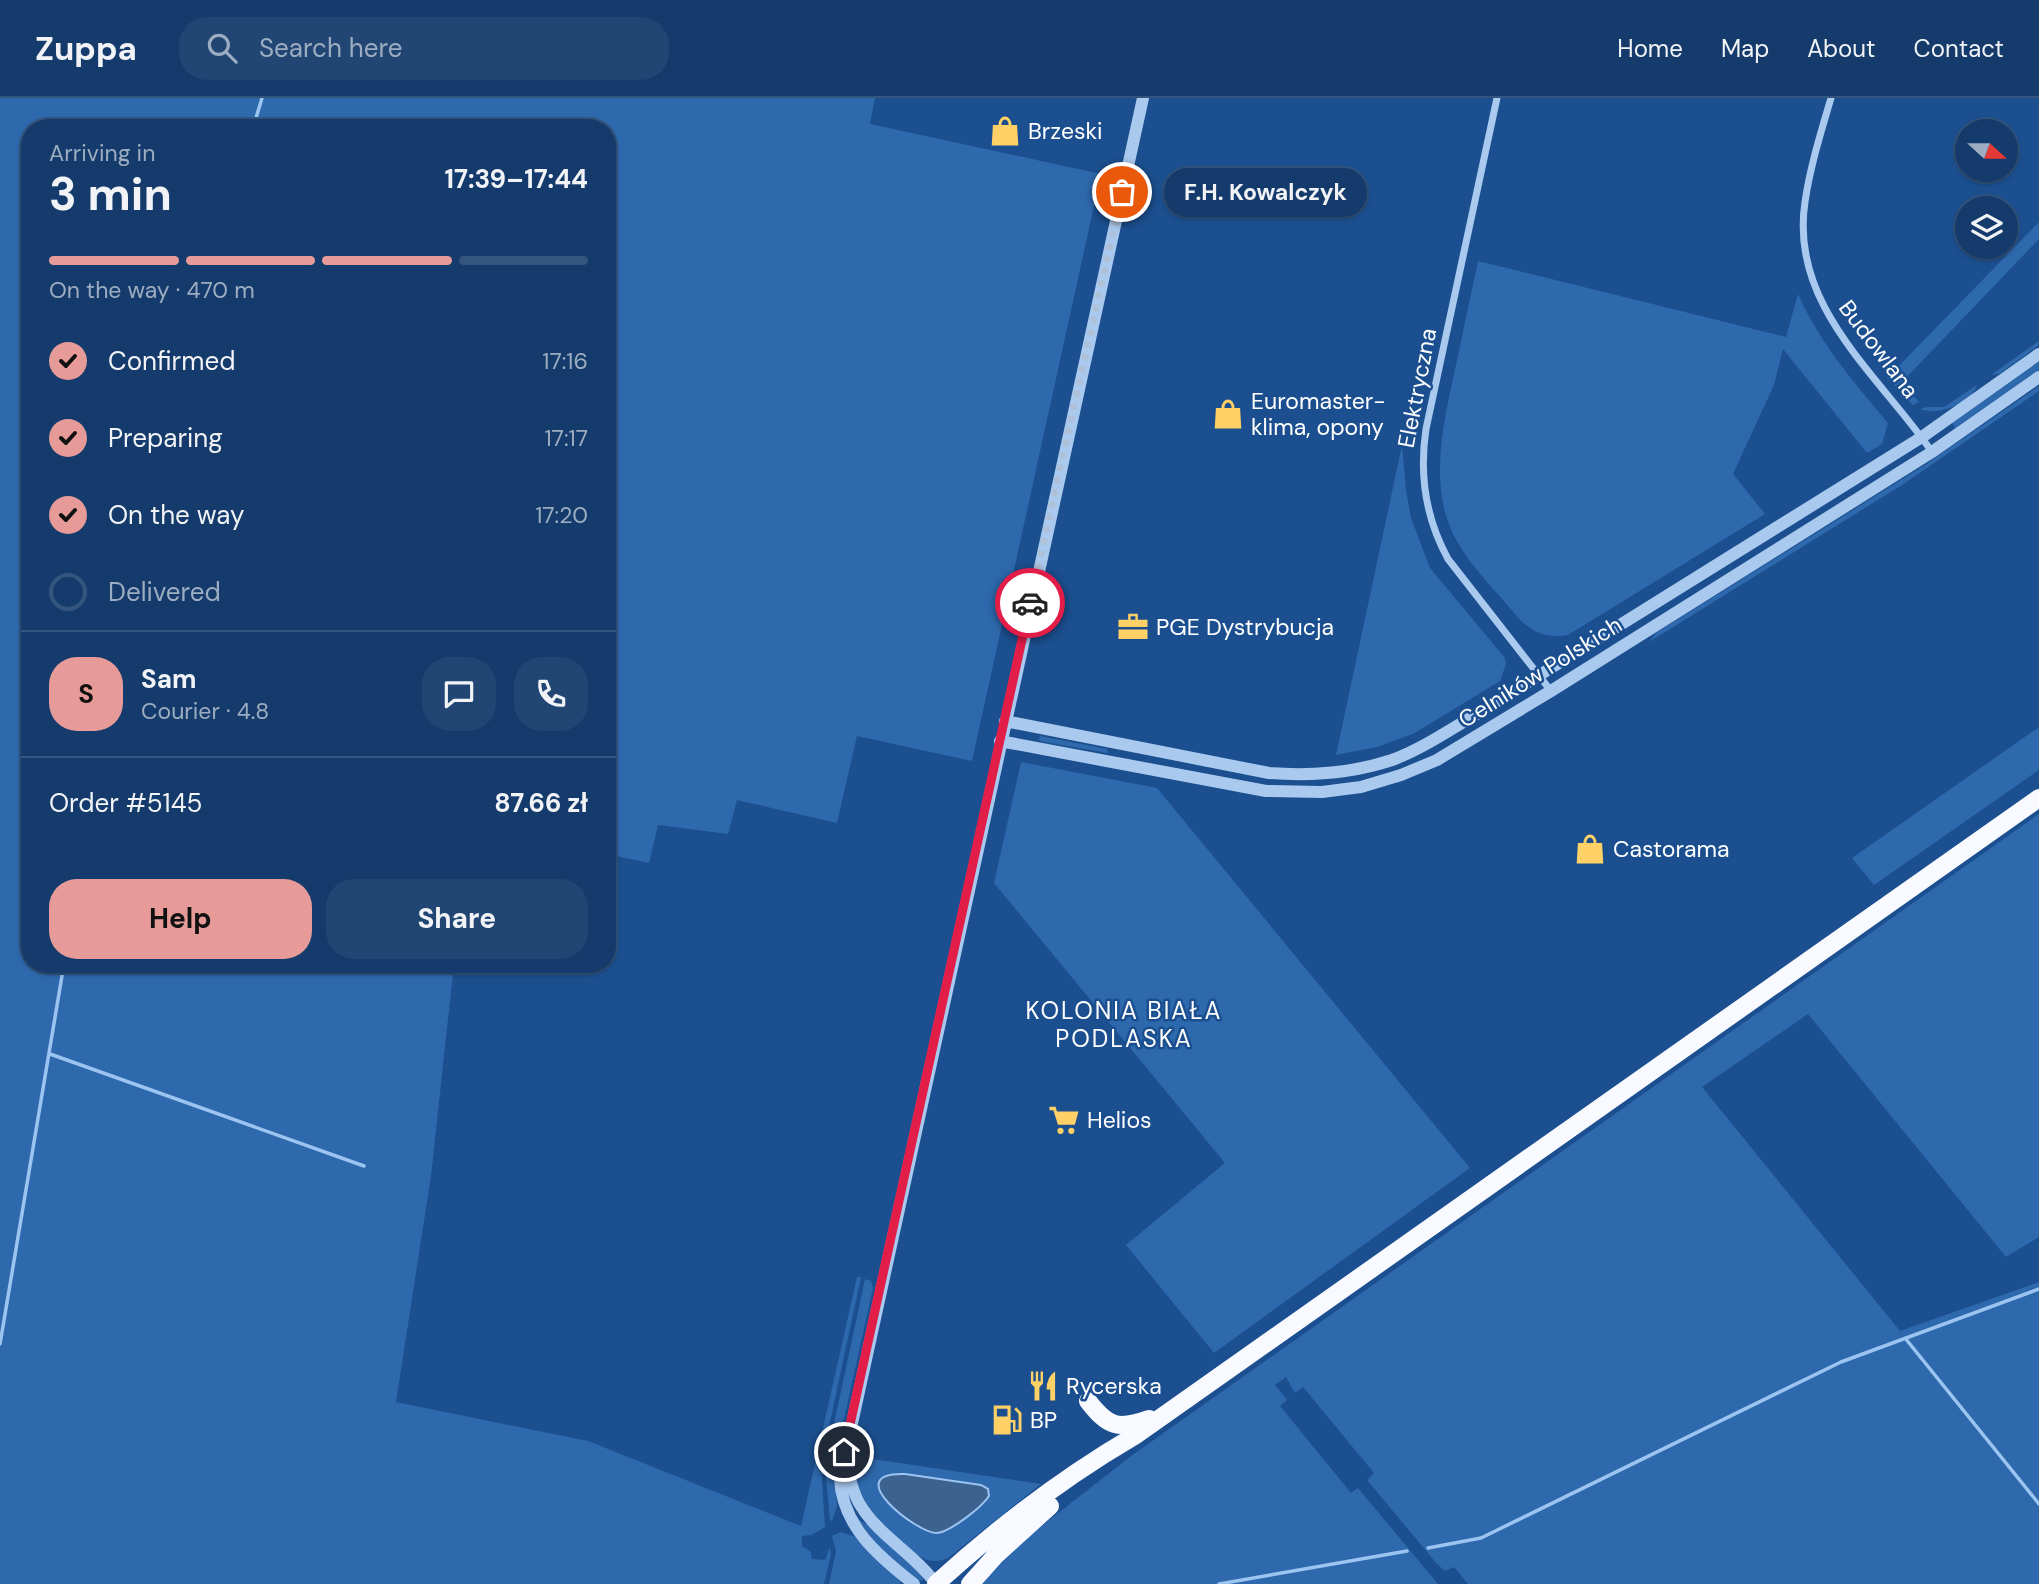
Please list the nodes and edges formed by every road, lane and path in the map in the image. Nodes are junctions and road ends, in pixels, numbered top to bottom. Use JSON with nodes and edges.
{"nodes":[{"id":1,"x":1143,"y":98,"type":"edge"},
{"id":2,"x":1497,"y":98,"type":"edge"},
{"id":3,"x":1830,"y":98,"type":"edge"},
{"id":4,"x":2039,"y":354,"type":"edge"},
{"id":5,"x":2039,"y":377,"type":"edge"},
{"id":6,"x":1922,"y":437,"type":"junction"},
{"id":7,"x":1932,"y":452,"type":"junction"},
{"id":8,"x":1540,"y":675,"type":"junction"},
{"id":9,"x":1551,"y":691,"type":"junction"},
{"id":10,"x":1005,"y":721,"type":"junction"},
{"id":11,"x":1000,"y":741,"type":"junction"},
{"id":12,"x":1300,"y":775,"type":"junction"},
{"id":13,"x":1300,"y":792,"type":"junction"},
{"id":14,"x":2039,"y":798,"type":"edge"},
{"id":15,"x":1088,"y":1401,"type":"dead end"},
{"id":16,"x":1171,"y":1410,"type":"junction"},
{"id":17,"x":1136,"y":1435,"type":"junction"},
{"id":18,"x":844,"y":1452,"type":"junction"},
{"id":19,"x":914,"y":1584,"type":"edge"},
{"id":20,"x":936,"y":1584,"type":"edge"},
{"id":21,"x":970,"y":1584,"type":"edge"}],
"edges":[{"from":1,"to":10,"type":"street"},
{"from":2,"to":8,"type":"street","name":"Elektryczna"},
{"from":3,"to":6,"type":"street","name":"Budowlana"},
{"from":4,"to":6,"type":"street","name":"Celników Polskich"},
{"from":5,"to":7,"type":"street","name":"Celników Polskich"},
{"from":6,"to":7,"type":"street","name":"Budowlana"},
{"from":6,"to":8,"type":"street","name":"Celników Polskich"},
{"from":7,"to":9,"type":"street","name":"Celników Polskich"},
{"from":8,"to":9,"type":"street","name":"Elektryczna"},
{"from":8,"to":12,"type":"street","name":"Celników Polskich"},
{"from":9,"to":13,"type":"street","name":"Celników Polskich"},
{"from":10,"to":11,"type":"street"},
{"from":10,"to":12,"type":"street","name":"Celników Polskich"},
{"from":11,"to":13,"type":"street","name":"Celników Polskich"},
{"from":11,"to":18,"type":"street"},
{"from":12,"to":13,"type":"street"},
{"from":14,"to":16,"type":"highway"},
{"from":15,"to":16,"type":"highway"},
{"from":16,"to":17,"type":"highway"},
{"from":17,"to":20,"type":"highway"},
{"from":17,"to":21,"type":"highway"},
{"from":18,"to":19,"type":"street"},
{"from":18,"to":20,"type":"street"}]}
